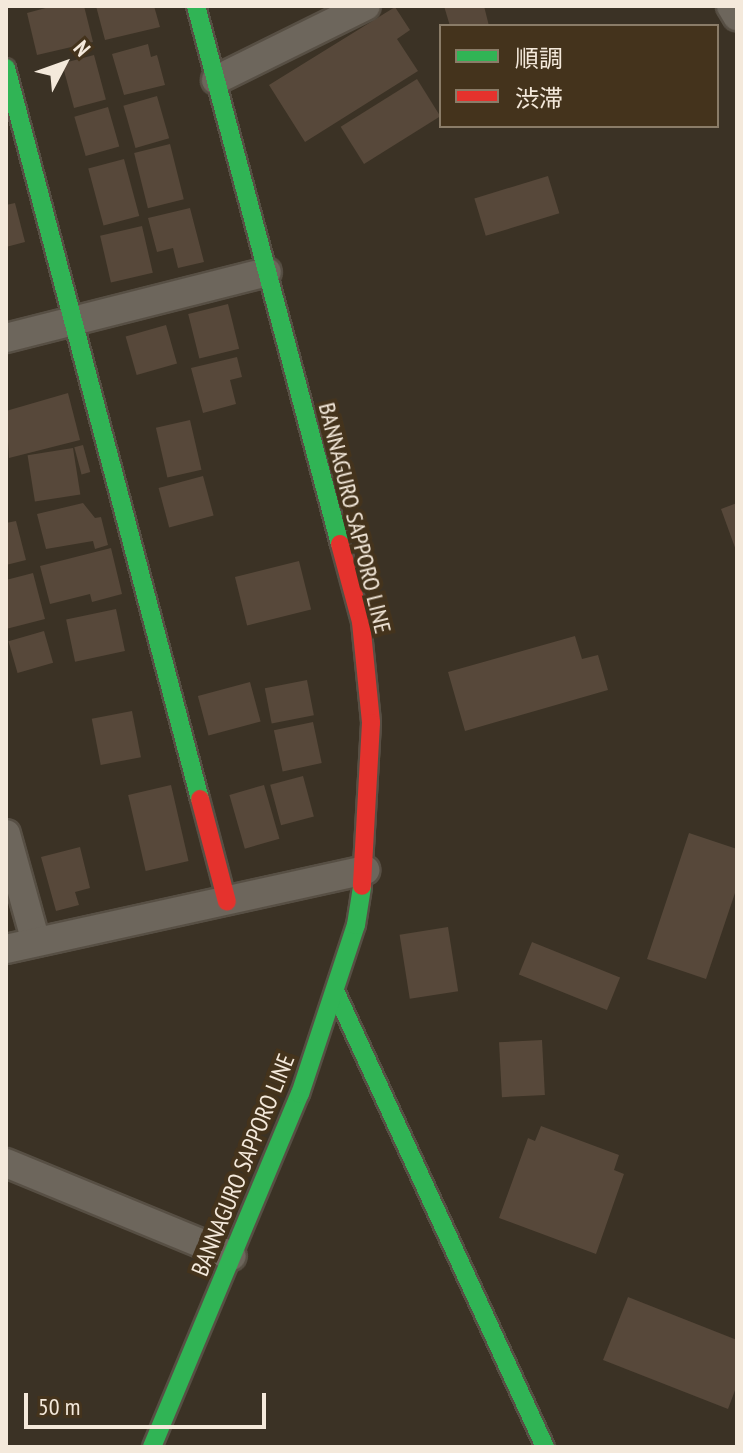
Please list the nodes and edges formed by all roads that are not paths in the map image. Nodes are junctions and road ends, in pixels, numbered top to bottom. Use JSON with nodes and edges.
{"nodes":[{"id":1,"x":196,"y":6,"type":"edge"},
{"id":2,"x":366,"y":6,"type":"edge"},
{"id":3,"x":731,"y":6,"type":"edge"},
{"id":4,"x":737,"y":16,"type":"edge"},
{"id":5,"x":6,"y":68,"type":"edge"},
{"id":6,"x":216,"y":80,"type":"junction"},
{"id":7,"x":19,"y":167,"type":"edge"},
{"id":8,"x":267,"y":272,"type":"junction"},
{"id":9,"x":76,"y":320,"type":"junction"},
{"id":10,"x":6,"y":338,"type":"edge"},
{"id":11,"x":6,"y":834,"type":"edge"},
{"id":12,"x":365,"y":870,"type":"junction"},
{"id":13,"x":227,"y":902,"type":"junction"},
{"id":14,"x":36,"y":942,"type":"junction"},
{"id":15,"x":6,"y":949,"type":"edge"},
{"id":16,"x":335,"y":991,"type":"junction"},
{"id":17,"x":6,"y":1163,"type":"edge"},
{"id":18,"x":232,"y":1256,"type":"junction"},
{"id":19,"x":152,"y":1447,"type":"edge"},
{"id":20,"x":545,"y":1447,"type":"edge"}],
"edges":[{"from":1,"to":6,"type":"main road","name":"BANNAGURO SAPPORO LINE"},
{"from":2,"to":6,"type":"street"},
{"from":3,"to":4,"type":"street"},
{"from":5,"to":7,"type":"main road"},
{"from":6,"to":8,"type":"main road","name":"BANNAGURO SAPPORO LINE"},
{"from":7,"to":9,"type":"main road"},
{"from":8,"to":9,"type":"street"},
{"from":8,"to":12,"type":"main road","name":"BANNAGURO SAPPORO LINE"},
{"from":9,"to":10,"type":"street"},
{"from":9,"to":13,"type":"main road"},
{"from":11,"to":14,"type":"street"},
{"from":12,"to":13,"type":"street"},
{"from":12,"to":16,"type":"main road","name":"BANNAGURO SAPPORO LINE"},
{"from":13,"to":14,"type":"street"},
{"from":14,"to":15,"type":"street"},
{"from":16,"to":18,"type":"main road","name":"BANNAGURO SAPPORO LINE"},
{"from":16,"to":20,"type":"main road"},
{"from":17,"to":18,"type":"street"},
{"from":18,"to":19,"type":"main road","name":"BANNAGURO SAPPORO LINE"}]}
